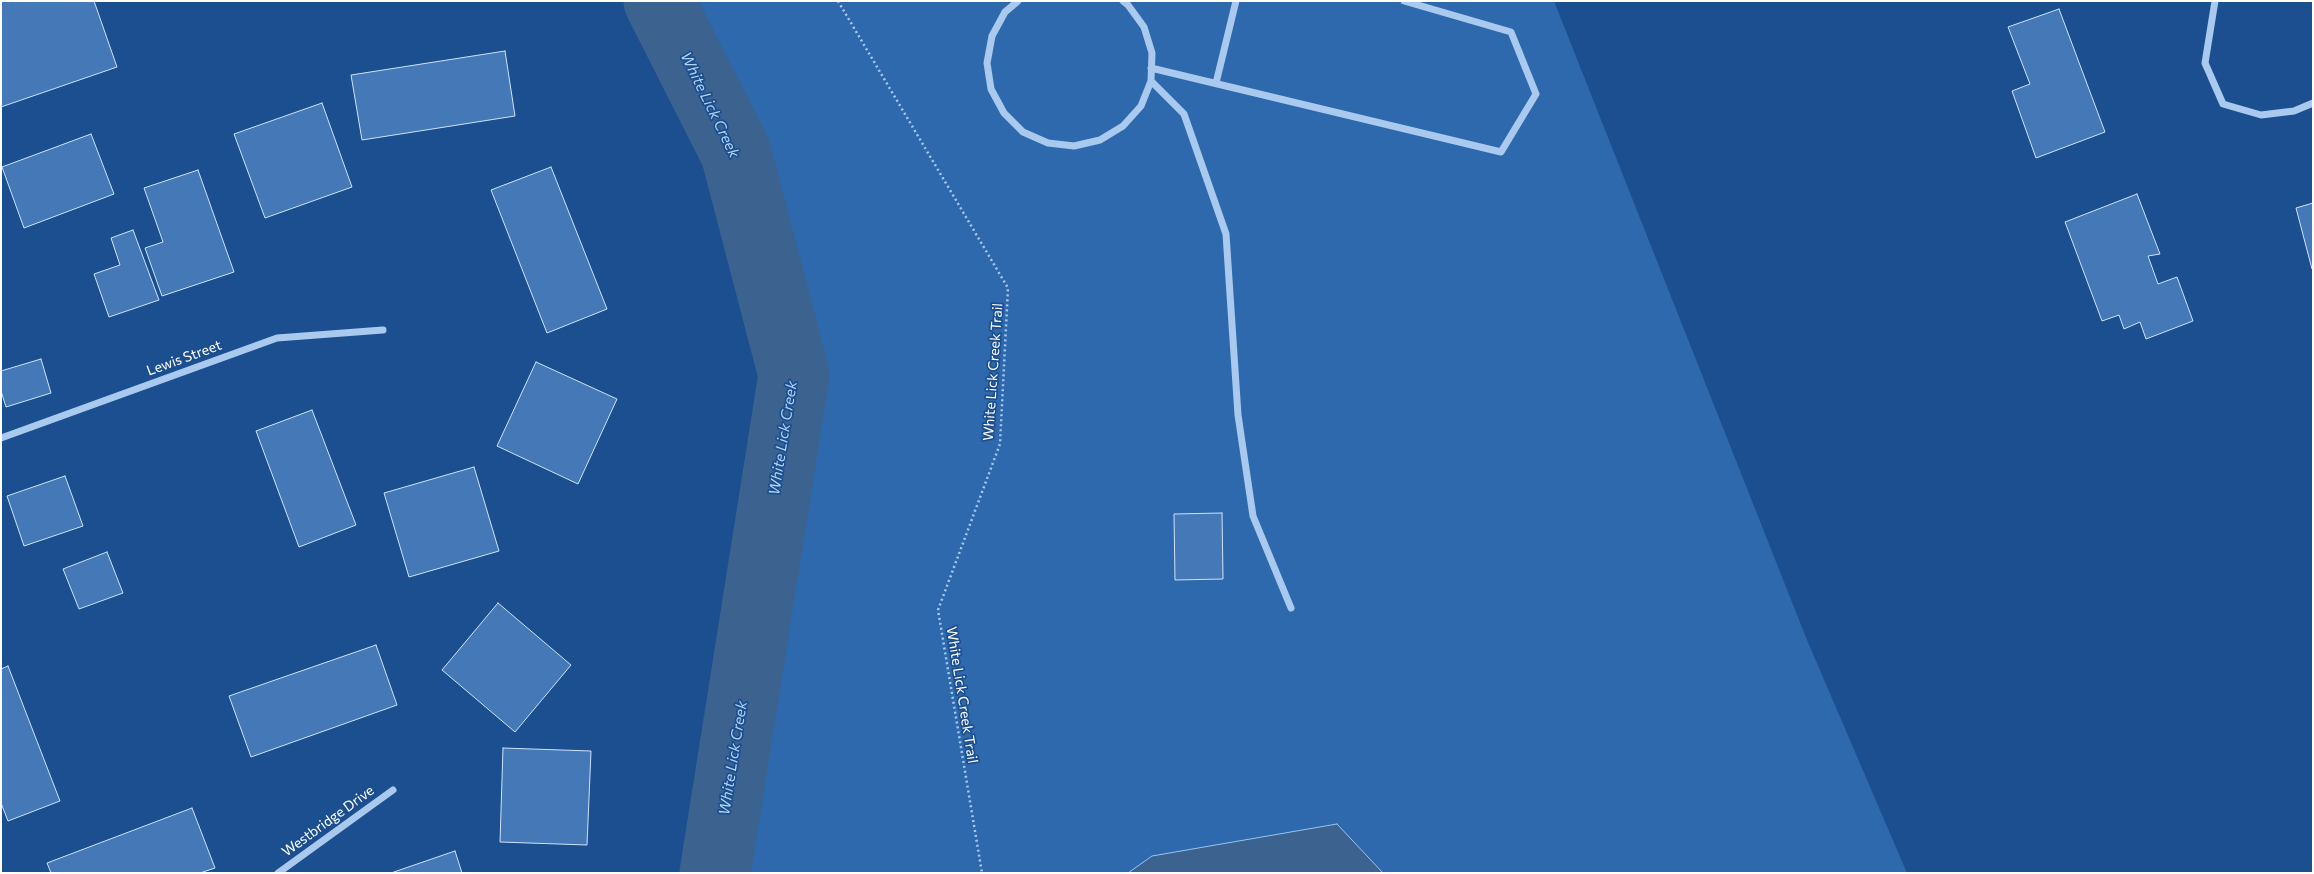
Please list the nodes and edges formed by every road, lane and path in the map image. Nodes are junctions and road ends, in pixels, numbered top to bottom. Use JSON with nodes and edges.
{"nodes":[{"id":1,"x":838,"y":1,"type":"edge"},
{"id":2,"x":1018,"y":1,"type":"edge"},
{"id":3,"x":1123,"y":1,"type":"edge"},
{"id":4,"x":1236,"y":1,"type":"edge"},
{"id":5,"x":1404,"y":1,"type":"edge"},
{"id":6,"x":2215,"y":1,"type":"edge"},
{"id":7,"x":1151,"y":68,"type":"junction"},
{"id":8,"x":1151,"y":81,"type":"junction"},
{"id":9,"x":1216,"y":83,"type":"junction"},
{"id":10,"x":2313,"y":103,"type":"edge"},
{"id":11,"x":383,"y":330,"type":"dead end"},
{"id":12,"x":1,"y":438,"type":"edge"},
{"id":13,"x":1291,"y":608,"type":"dead end"},
{"id":14,"x":393,"y":790,"type":"dead end"},
{"id":15,"x":278,"y":873,"type":"edge"},
{"id":16,"x":982,"y":873,"type":"edge"}],
"edges":[{"from":1,"to":16,"type":"path","name":"White Lick Creek Trail"},
{"from":2,"to":8,"type":"street"},
{"from":3,"to":7,"type":"street"},
{"from":4,"to":9,"type":"street"},
{"from":5,"to":9,"type":"street"},
{"from":6,"to":10,"type":"street"},
{"from":7,"to":8,"type":"street"},
{"from":7,"to":9,"type":"street"},
{"from":8,"to":13,"type":"street"},
{"from":11,"to":12,"type":"street","name":"Lewis Street"},
{"from":14,"to":15,"type":"street","name":"Westbridge Drive"}]}
